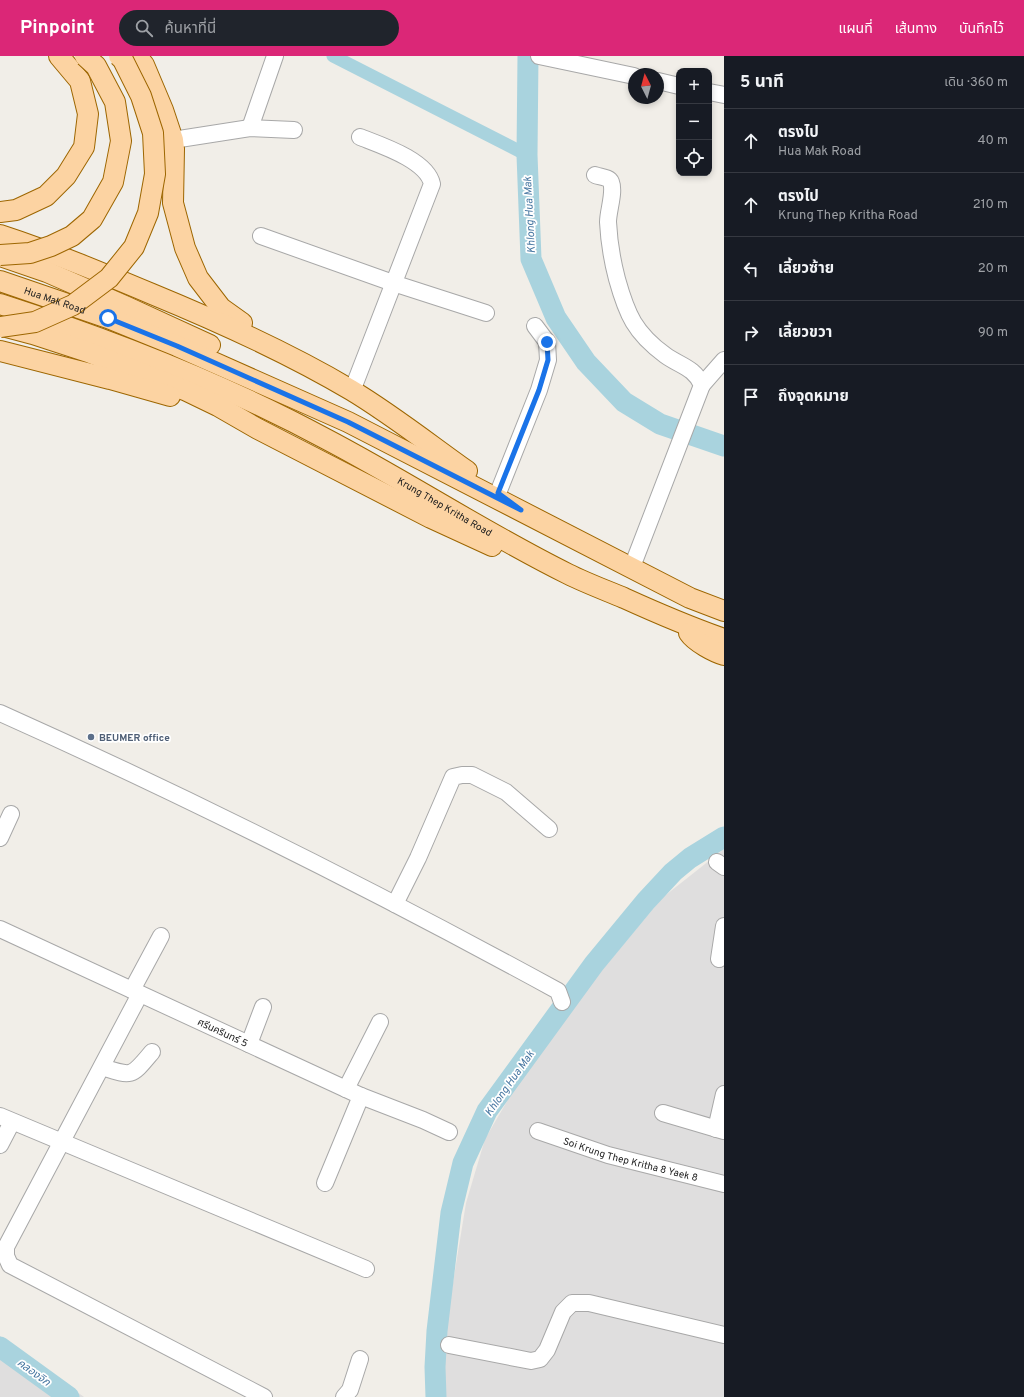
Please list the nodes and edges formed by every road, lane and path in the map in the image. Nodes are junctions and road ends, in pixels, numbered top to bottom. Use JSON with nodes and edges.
{"nodes":[{"id":1,"x":59,"y":56,"type":"edge"},
{"id":2,"x":85,"y":56,"type":"edge"},
{"id":3,"x":119,"y":56,"type":"edge"},
{"id":4,"x":137,"y":56,"type":"edge"},
{"id":5,"x":274,"y":56,"type":"edge"},
{"id":6,"x":539,"y":56,"type":"edge"},
{"id":7,"x":628,"y":75,"type":"edge"},
{"id":8,"x":664,"y":82,"type":"edge"},
{"id":9,"x":676,"y":85,"type":"edge"},
{"id":10,"x":712,"y":93,"type":"edge"},
{"id":11,"x":724,"y":95,"type":"edge"},
{"id":12,"x":250,"y":128,"type":"junction"},
{"id":13,"x":294,"y":130,"type":"dead end"},
{"id":14,"x":360,"y":136,"type":"dead end"},
{"id":15,"x":173,"y":140,"type":"junction"},
{"id":16,"x":595,"y":175,"type":"dead end"},
{"id":17,"x":0,"y":212,"type":"edge"},
{"id":18,"x":0,"y":235,"type":"edge"},
{"id":19,"x":261,"y":236,"type":"dead end"},
{"id":20,"x":0,"y":256,"type":"edge"},
{"id":21,"x":0,"y":281,"type":"edge"},
{"id":22,"x":393,"y":283,"type":"junction"},
{"id":23,"x":0,"y":304,"type":"edge"},
{"id":24,"x":486,"y":313,"type":"dead end"},
{"id":25,"x":0,"y":326,"type":"edge"},
{"id":26,"x":535,"y":326,"type":"dead end"},
{"id":27,"x":0,"y":351,"type":"edge"},
{"id":28,"x":724,"y":360,"type":"edge"},
{"id":29,"x":170,"y":365,"type":"joint"},
{"id":30,"x":310,"y":368,"type":"junction"},
{"id":31,"x":702,"y":385,"type":"junction"},
{"id":32,"x":352,"y":391,"type":"junction"},
{"id":33,"x":348,"y":422,"type":"junction"},
{"id":34,"x":258,"y":429,"type":"junction"},
{"id":35,"x":498,"y":493,"type":"junction"},
{"id":36,"x":521,"y":510,"type":"junction"},
{"id":37,"x":632,"y":567,"type":"junction"},
{"id":38,"x":569,"y":574,"type":"junction"},
{"id":39,"x":724,"y":597,"type":"edge"},
{"id":40,"x":690,"y":598,"type":"junction"},
{"id":41,"x":724,"y":611,"type":"edge"},
{"id":42,"x":685,"y":625,"type":"junction"},
{"id":43,"x":724,"y":639,"type":"edge"},
{"id":44,"x":724,"y":655,"type":"edge"},
{"id":45,"x":0,"y":713,"type":"edge"},
{"id":46,"x":11,"y":814,"type":"dead end"},
{"id":47,"x":550,"y":829,"type":"dead end"},
{"id":48,"x":0,"y":838,"type":"edge"},
{"id":49,"x":395,"y":904,"type":"junction"},
{"id":50,"x":724,"y":926,"type":"edge"},
{"id":51,"x":0,"y":928,"type":"edge"},
{"id":52,"x":161,"y":936,"type":"dead end"},
{"id":53,"x":718,"y":959,"type":"dead end"},
{"id":54,"x":136,"y":992,"type":"junction"},
{"id":55,"x":562,"y":1002,"type":"dead end"},
{"id":56,"x":263,"y":1007,"type":"dead end"},
{"id":57,"x":380,"y":1022,"type":"dead end"},
{"id":58,"x":249,"y":1044,"type":"junction"},
{"id":59,"x":152,"y":1052,"type":"dead end"},
{"id":60,"x":102,"y":1067,"type":"junction"},
{"id":61,"x":346,"y":1089,"type":"junction"},
{"id":62,"x":724,"y":1094,"type":"edge"},
{"id":63,"x":361,"y":1096,"type":"junction"},
{"id":64,"x":663,"y":1113,"type":"dead end"},
{"id":65,"x":6,"y":1119,"type":"edge"},
{"id":66,"x":720,"y":1130,"type":"edge"},
{"id":67,"x":538,"y":1131,"type":"dead end"},
{"id":68,"x":449,"y":1132,"type":"dead end"},
{"id":69,"x":63,"y":1142,"type":"junction"},
{"id":70,"x":0,"y":1145,"type":"edge"},
{"id":71,"x":325,"y":1183,"type":"dead end"},
{"id":72,"x":724,"y":1184,"type":"edge"},
{"id":73,"x":366,"y":1269,"type":"dead end"},
{"id":74,"x":724,"y":1335,"type":"edge"},
{"id":75,"x":449,"y":1346,"type":"dead end"},
{"id":76,"x":360,"y":1360,"type":"dead end"},
{"id":77,"x":264,"y":1397,"type":"edge"},
{"id":78,"x":344,"y":1397,"type":"edge"}],
"edges":[{"from":1,"to":17,"type":"main road"},
{"from":2,"to":20,"type":"main road","bridge":true},
{"from":3,"to":25,"type":"main road","bridge":true},
{"from":4,"to":15,"type":"main road"},
{"from":5,"to":12,"type":"street"},
{"from":6,"to":7,"type":"street"},
{"from":8,"to":9,"type":"street"},
{"from":10,"to":11,"type":"street"},
{"from":12,"to":13,"type":"street"},
{"from":12,"to":15,"type":"street"},
{"from":14,"to":22,"type":"street"},
{"from":15,"to":30,"type":"main road"},
{"from":16,"to":31,"type":"street"},
{"from":18,"to":30,"type":"main road","bridge":true},
{"from":19,"to":22,"type":"street"},
{"from":20,"to":33,"type":"main road"},
{"from":21,"to":33,"type":"main road","name":"Hua Mak Road"},
{"from":22,"to":24,"type":"street"},
{"from":22,"to":32,"type":"street"},
{"from":23,"to":29,"type":"main road","name":"Hua Mak Road"},
{"from":25,"to":34,"type":"main road"},
{"from":26,"to":35,"type":"street"},
{"from":27,"to":34,"type":"main road"},
{"from":28,"to":31,"type":"street"},
{"from":29,"to":38,"type":"main road","name":"Krung Thep Kritha Road"},
{"from":30,"to":32,"type":"main road"},
{"from":31,"to":37,"type":"street"},
{"from":32,"to":35,"type":"main road"},
{"from":33,"to":36,"type":"main road"},
{"from":34,"to":38,"type":"main road"},
{"from":35,"to":36,"type":"main road"},
{"from":36,"to":37,"type":"main road"},
{"from":37,"to":40,"type":"main road"},
{"from":38,"to":42,"type":"main road","name":"Krung Thep Kritha Road"},
{"from":39,"to":40,"type":"main road"},
{"from":40,"to":41,"type":"main road"},
{"from":42,"to":43,"type":"main road","name":"Krung Thep Kritha Road"},
{"from":42,"to":44,"type":"main road"},
{"from":45,"to":49,"type":"street"},
{"from":46,"to":48,"type":"street"},
{"from":47,"to":49,"type":"street"},
{"from":49,"to":55,"type":"street"},
{"from":50,"to":53,"type":"street"},
{"from":51,"to":54,"type":"street","name":"ศรีนครินทร์ 5"},
{"from":52,"to":54,"type":"street"},
{"from":54,"to":58,"type":"street","name":"ศรีนครินทร์ 5"},
{"from":54,"to":60,"type":"street"},
{"from":56,"to":58,"type":"street"},
{"from":57,"to":61,"type":"street"},
{"from":58,"to":61,"type":"street","name":"ศรีนครินทร์ 5"},
{"from":59,"to":60,"type":"street"},
{"from":60,"to":69,"type":"street"},
{"from":61,"to":63,"type":"street","name":"ศรีนครินทร์ 5"},
{"from":62,"to":66,"type":"street"},
{"from":63,"to":68,"type":"street","name":"ศรีนครินทร์ 5"},
{"from":63,"to":71,"type":"street"},
{"from":64,"to":66,"type":"street"},
{"from":65,"to":69,"type":"street"},
{"from":65,"to":70,"type":"street"},
{"from":67,"to":72,"type":"street","name":"Soi Krung Thep Kritha 8 Yaek 8"},
{"from":69,"to":73,"type":"street"},
{"from":69,"to":77,"type":"street"},
{"from":74,"to":75,"type":"street"},
{"from":76,"to":78,"type":"street"}]}
